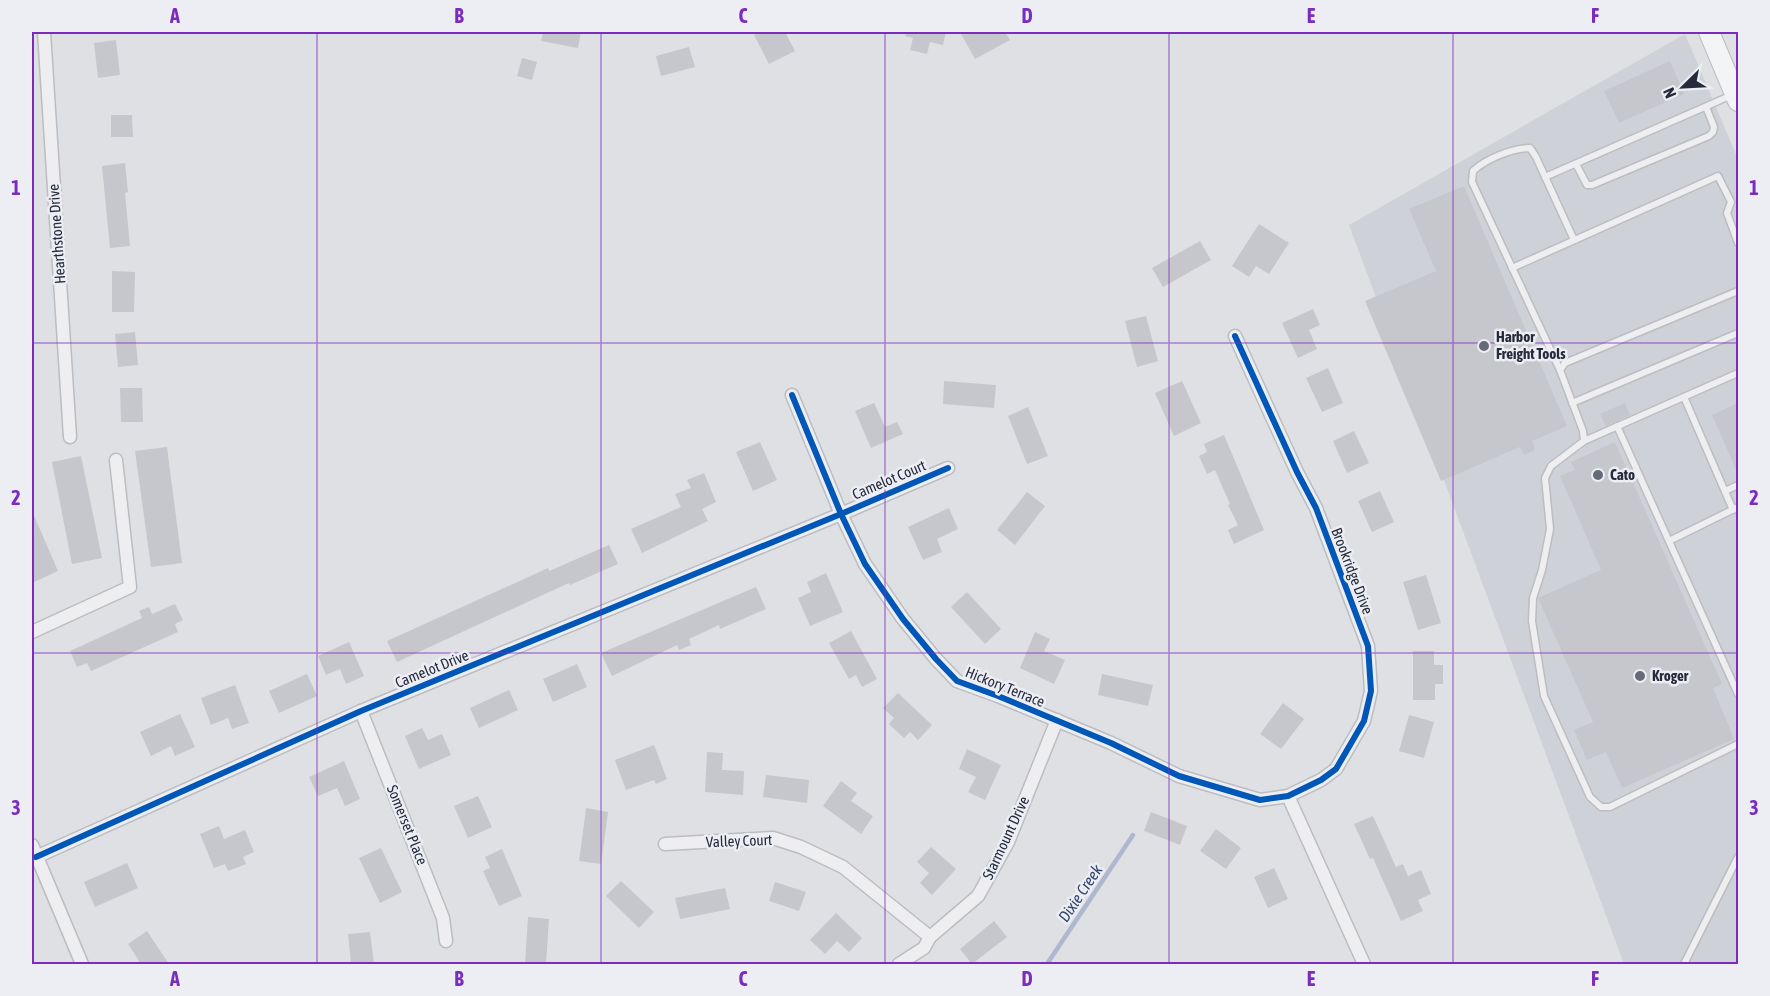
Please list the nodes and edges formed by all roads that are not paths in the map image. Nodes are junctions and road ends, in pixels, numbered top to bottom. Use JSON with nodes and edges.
{"nodes":[{"id":1,"x":44,"y":32,"type":"edge"},
{"id":2,"x":1709,"y":32,"type":"edge"},
{"id":3,"x":1737,"y":97,"type":"edge"},
{"id":4,"x":1706,"y":106,"type":"junction"},
{"id":5,"x":1576,"y":164,"type":"junction"},
{"id":6,"x":1545,"y":177,"type":"junction"},
{"id":7,"x":1574,"y":240,"type":"junction"},
{"id":8,"x":1738,"y":243,"type":"edge"},
{"id":9,"x":1512,"y":268,"type":"junction"},
{"id":10,"x":1738,"y":291,"type":"edge"},
{"id":11,"x":1738,"y":333,"type":"edge"},
{"id":12,"x":1235,"y":336,"type":"dead end"},
{"id":13,"x":1560,"y":370,"type":"junction"},
{"id":14,"x":1738,"y":373,"type":"edge"},
{"id":15,"x":792,"y":395,"type":"dead end"},
{"id":16,"x":1684,"y":397,"type":"junction"},
{"id":17,"x":1572,"y":404,"type":"junction"},
{"id":18,"x":1617,"y":426,"type":"junction"},
{"id":19,"x":70,"y":437,"type":"dead end"},
{"id":20,"x":1584,"y":441,"type":"junction"},
{"id":21,"x":116,"y":460,"type":"dead end"},
{"id":22,"x":948,"y":468,"type":"dead end"},
{"id":23,"x":1738,"y":485,"type":"edge"},
{"id":24,"x":1725,"y":491,"type":"junction"},
{"id":25,"x":1736,"y":509,"type":"edge"},
{"id":26,"x":841,"y":514,"type":"junction"},
{"id":27,"x":1669,"y":541,"type":"junction"},
{"id":28,"x":32,"y":632,"type":"edge"},
{"id":29,"x":1738,"y":694,"type":"edge"},
{"id":30,"x":361,"y":711,"type":"junction"},
{"id":31,"x":1057,"y":720,"type":"junction"},
{"id":32,"x":1738,"y":744,"type":"edge"},
{"id":33,"x":1288,"y":796,"type":"junction"},
{"id":34,"x":665,"y":844,"type":"dead end"},
{"id":35,"x":32,"y":845,"type":"edge"},
{"id":36,"x":36,"y":857,"type":"junction"},
{"id":37,"x":1738,"y":857,"type":"edge"},
{"id":38,"x":930,"y":937,"type":"junction"},
{"id":39,"x":446,"y":941,"type":"dead end"},
{"id":40,"x":82,"y":964,"type":"edge"},
{"id":41,"x":899,"y":964,"type":"edge"},
{"id":42,"x":1364,"y":964,"type":"edge"},
{"id":43,"x":1684,"y":964,"type":"edge"}],
"edges":[{"from":1,"to":19,"type":"street","name":"Hearthstone Drive"},
{"from":2,"to":3,"type":"main road"},
{"from":3,"to":4,"type":"lane"},
{"from":4,"to":5,"type":"lane"},
{"from":4,"to":5,"type":"lane"},
{"from":5,"to":6,"type":"lane"},
{"from":6,"to":7,"type":"lane"},
{"from":6,"to":9,"type":"lane"},
{"from":7,"to":8,"type":"lane"},
{"from":7,"to":9,"type":"lane"},
{"from":9,"to":13,"type":"lane"},
{"from":10,"to":13,"type":"lane"},
{"from":11,"to":17,"type":"lane"},
{"from":12,"to":33,"type":"street","name":"Brookridge Drive"},
{"from":13,"to":17,"type":"lane"},
{"from":14,"to":16,"type":"lane"},
{"from":15,"to":26,"type":"street","name":"Hickory Terrace"},
{"from":16,"to":18,"type":"lane"},
{"from":16,"to":24,"type":"lane"},
{"from":17,"to":20,"type":"lane"},
{"from":18,"to":20,"type":"lane"},
{"from":18,"to":27,"type":"lane"},
{"from":20,"to":32,"type":"lane"},
{"from":21,"to":28,"type":"street"},
{"from":22,"to":26,"type":"street","name":"Camelot Court"},
{"from":23,"to":24,"type":"lane"},
{"from":24,"to":25,"type":"lane"},
{"from":25,"to":27,"type":"lane"},
{"from":26,"to":30,"type":"street","name":"Camelot Drive"},
{"from":26,"to":31,"type":"street","name":"Hickory Terrace"},
{"from":27,"to":29,"type":"lane"},
{"from":30,"to":36,"type":"street","name":"Camelot Drive"},
{"from":30,"to":39,"type":"street","name":"Somerset Place"},
{"from":31,"to":33,"type":"street","name":"Hickory Terrace"},
{"from":31,"to":38,"type":"street","name":"Starmount Drive"},
{"from":33,"to":42,"type":"street"},
{"from":34,"to":38,"type":"street","name":"Valley Court"},
{"from":35,"to":36,"type":"street"},
{"from":36,"to":40,"type":"street"},
{"from":37,"to":43,"type":"lane"},
{"from":38,"to":41,"type":"street","name":"Starmount Drive"}]}
